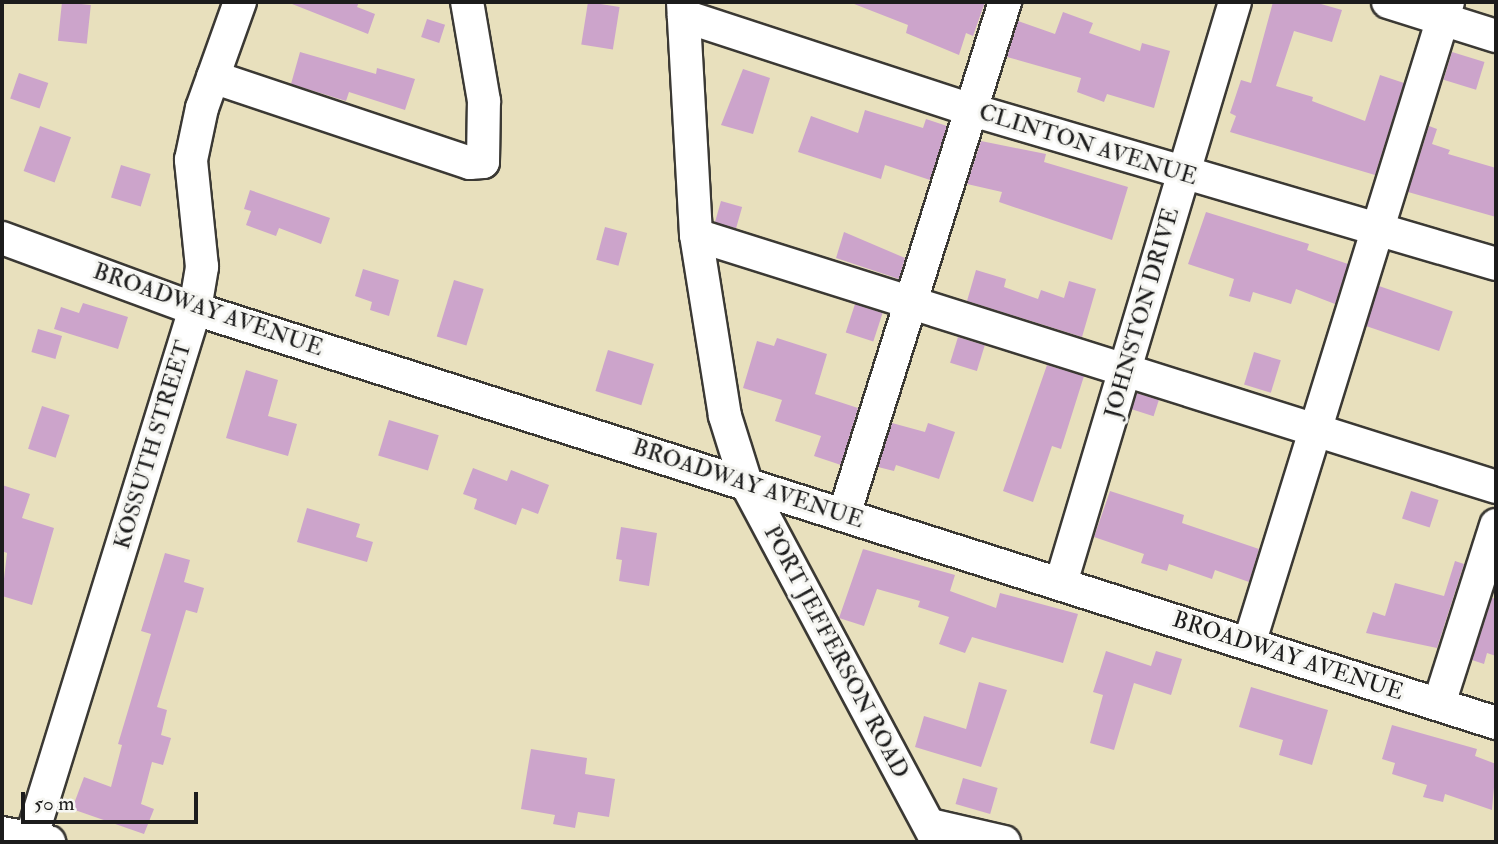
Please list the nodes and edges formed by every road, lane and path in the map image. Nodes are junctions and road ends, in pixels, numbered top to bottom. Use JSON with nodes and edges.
{"nodes":[{"id":1,"x":240,"y":2,"type":"edge"},
{"id":2,"x":467,"y":2,"type":"edge"},
{"id":3,"x":1005,"y":2,"type":"edge"},
{"id":4,"x":1235,"y":2,"type":"edge"},
{"id":5,"x":1388,"y":2,"type":"edge"},
{"id":6,"x":683,"y":9,"type":"edge"},
{"id":7,"x":1445,"y":10,"type":"edge"},
{"id":8,"x":1496,"y":36,"type":"edge"},
{"id":9,"x":213,"y":77,"type":"junction"},
{"id":10,"x":972,"y":110,"type":"junction"},
{"id":11,"x":1183,"y":173,"type":"junction"},
{"id":12,"x":1378,"y":230,"type":"junction"},
{"id":13,"x":696,"y":234,"type":"junction"},
{"id":14,"x":2,"y":238,"type":"edge"},
{"id":15,"x":1496,"y":264,"type":"edge"},
{"id":16,"x":911,"y":303,"type":"junction"},
{"id":17,"x":195,"y":309,"type":"junction"},
{"id":18,"x":1125,"y":370,"type":"junction"},
{"id":19,"x":1318,"y":432,"type":"junction"},
{"id":20,"x":746,"y":483,"type":"junction"},
{"id":21,"x":1496,"y":487,"type":"edge"},
{"id":22,"x":844,"y":515,"type":"junction"},
{"id":23,"x":1496,"y":525,"type":"edge"},
{"id":24,"x":1062,"y":583,"type":"junction"},
{"id":25,"x":1249,"y":644,"type":"junction"},
{"id":26,"x":1439,"y":704,"type":"junction"},
{"id":27,"x":1496,"y":723,"type":"edge"},
{"id":28,"x":934,"y":834,"type":"edge"},
{"id":29,"x":28,"y":839,"type":"edge"},
{"id":30,"x":1004,"y":842,"type":"edge"}],
"edges":[{"from":1,"to":9,"type":"street","name":"KOSSUTH STREET"},
{"from":2,"to":9,"type":"street"},
{"from":3,"to":10,"type":"street"},
{"from":4,"to":11,"type":"street","name":"JOHNSTON DRIVE"},
{"from":5,"to":7,"type":"street"},
{"from":6,"to":10,"type":"street","name":"CLINTON AVENUE"},
{"from":6,"to":13,"type":"street","name":"PORT JEFFERSON ROAD"},
{"from":7,"to":8,"type":"street"},
{"from":7,"to":12,"type":"street"},
{"from":9,"to":17,"type":"street","name":"KOSSUTH STREET"},
{"from":10,"to":11,"type":"street","name":"CLINTON AVENUE"},
{"from":10,"to":16,"type":"street"},
{"from":11,"to":12,"type":"street","name":"CLINTON AVENUE"},
{"from":11,"to":18,"type":"street","name":"JOHNSTON DRIVE"},
{"from":12,"to":15,"type":"street","name":"CLINTON AVENUE"},
{"from":12,"to":19,"type":"street"},
{"from":13,"to":16,"type":"street"},
{"from":13,"to":20,"type":"street","name":"PORT JEFFERSON ROAD"},
{"from":14,"to":17,"type":"street","name":"BROADWAY AVENUE"},
{"from":16,"to":18,"type":"street"},
{"from":16,"to":22,"type":"street"},
{"from":17,"to":20,"type":"street","name":"BROADWAY AVENUE"},
{"from":17,"to":29,"type":"street","name":"KOSSUTH STREET"},
{"from":18,"to":19,"type":"street"},
{"from":18,"to":24,"type":"street","name":"JOHNSTON DRIVE"},
{"from":19,"to":21,"type":"street"},
{"from":19,"to":25,"type":"street"},
{"from":20,"to":22,"type":"street","name":"BROADWAY AVENUE"},
{"from":20,"to":28,"type":"street","name":"PORT JEFFERSON ROAD"},
{"from":22,"to":24,"type":"street","name":"BROADWAY AVENUE"},
{"from":23,"to":26,"type":"street"},
{"from":24,"to":25,"type":"street","name":"BROADWAY AVENUE"},
{"from":25,"to":26,"type":"street","name":"BROADWAY AVENUE"},
{"from":26,"to":27,"type":"street","name":"BROADWAY AVENUE"},
{"from":28,"to":30,"type":"street"}]}
